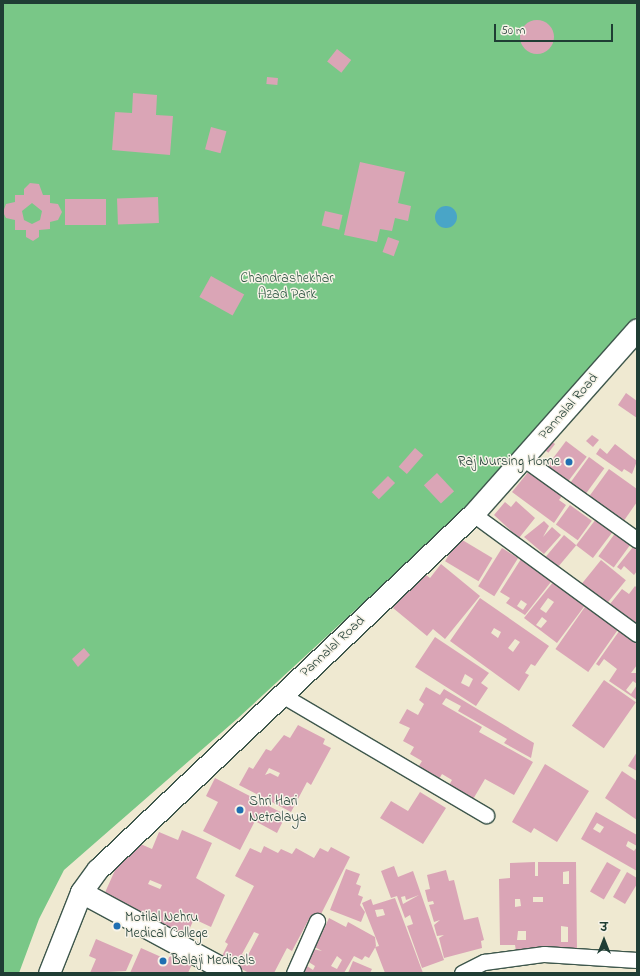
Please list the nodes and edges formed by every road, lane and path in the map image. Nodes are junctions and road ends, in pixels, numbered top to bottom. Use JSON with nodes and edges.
{"nodes":[{"id":1,"x":637,"y":329,"type":"edge"},
{"id":2,"x":524,"y":459,"type":"junction"},
{"id":3,"x":473,"y":514,"type":"junction"},
{"id":4,"x":637,"y":540,"type":"edge"},
{"id":5,"x":637,"y":634,"type":"edge"},
{"id":6,"x":282,"y":695,"type":"junction"},
{"id":7,"x":486,"y":815,"type":"dead end"},
{"id":8,"x":81,"y":892,"type":"junction"},
{"id":9,"x":317,"y":921,"type":"dead end"},
{"id":10,"x":635,"y":956,"type":"edge"},
{"id":11,"x":49,"y":973,"type":"edge"},
{"id":12,"x":231,"y":973,"type":"edge"},
{"id":13,"x":294,"y":973,"type":"edge"},
{"id":14,"x":462,"y":973,"type":"edge"}],
"edges":[{"from":1,"to":2,"type":"street","name":"Pannalal Road"},
{"from":2,"to":3,"type":"street","name":"Pannalal Road"},
{"from":2,"to":4,"type":"street"},
{"from":3,"to":5,"type":"street"},
{"from":3,"to":6,"type":"street","name":"Pannalal Road"},
{"from":6,"to":7,"type":"street"},
{"from":6,"to":8,"type":"street","name":"Pannalal Road"},
{"from":8,"to":11,"type":"street","name":"Pannalal Road"},
{"from":8,"to":12,"type":"street"},
{"from":9,"to":13,"type":"street"},
{"from":10,"to":14,"type":"street"}]}
